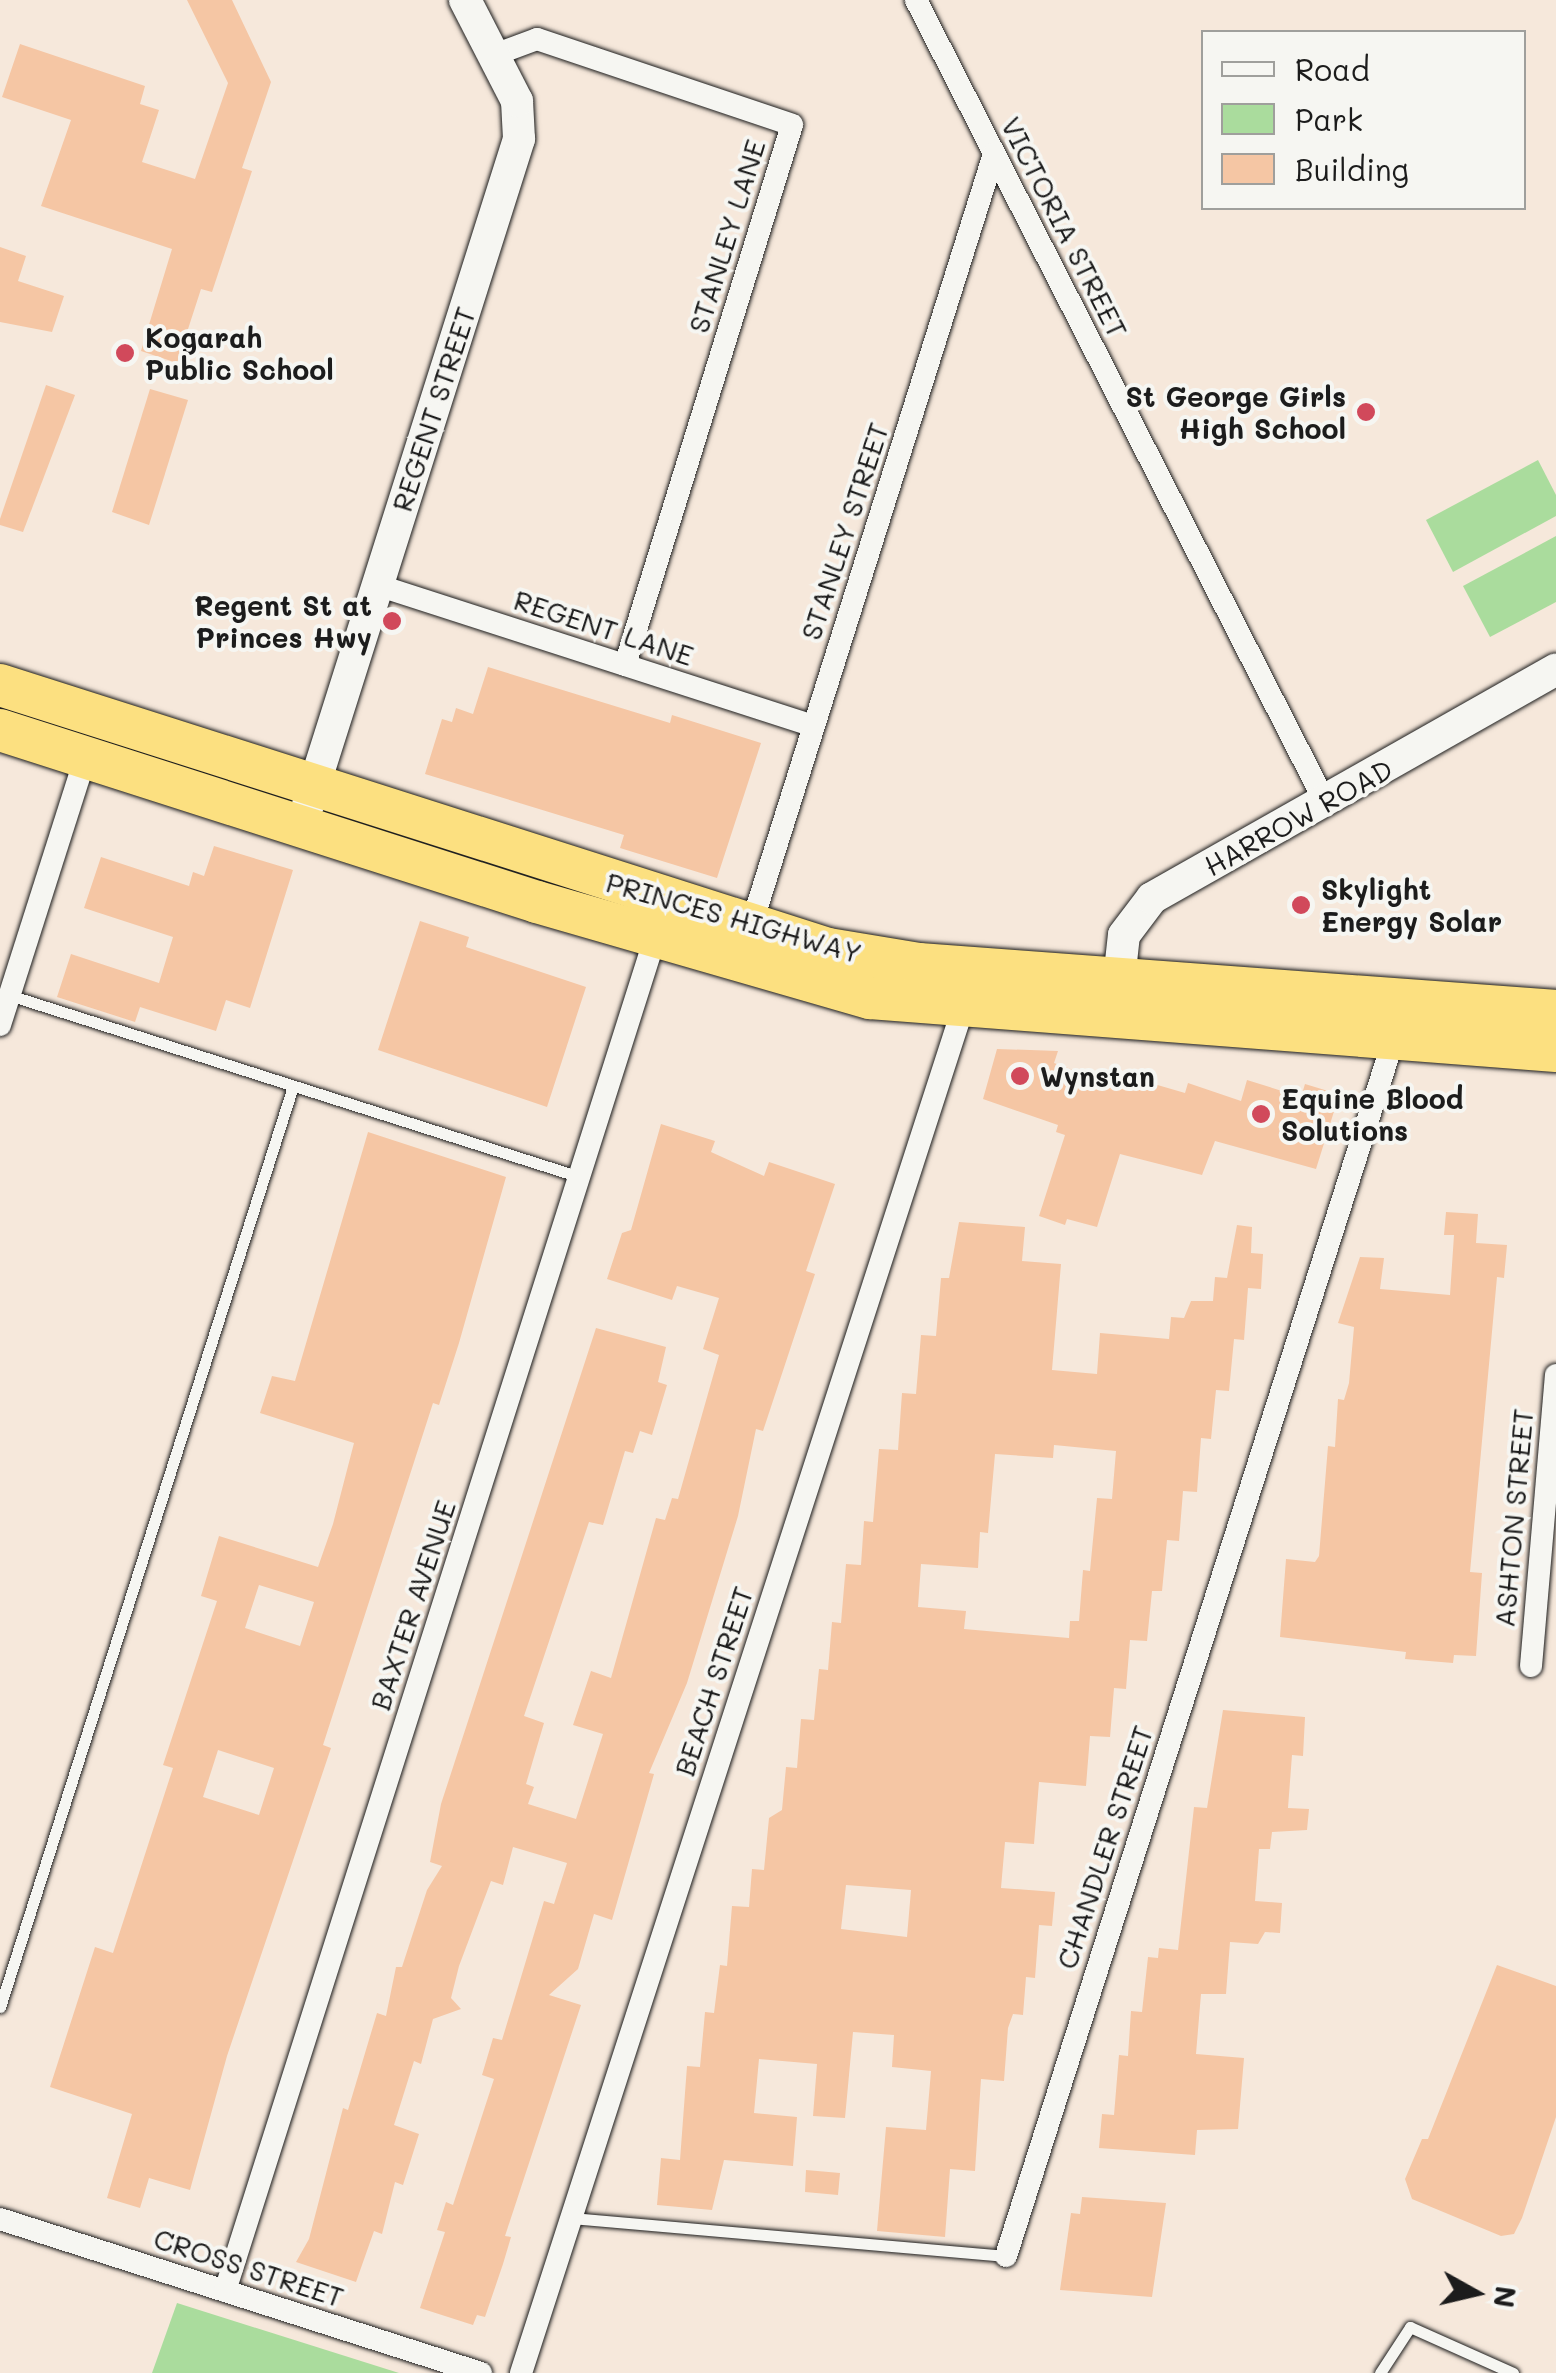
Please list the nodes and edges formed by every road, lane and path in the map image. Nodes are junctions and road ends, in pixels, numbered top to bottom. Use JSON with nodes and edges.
{"nodes":[{"id":1,"x":464,"y":0,"type":"edge"},
{"id":2,"x":923,"y":2,"type":"edge"},
{"id":3,"x":494,"y":55,"type":"junction"},
{"id":4,"x":994,"y":154,"type":"junction"},
{"id":5,"x":377,"y":585,"type":"junction"},
{"id":6,"x":624,"y":665,"type":"junction"},
{"id":7,"x":1556,"y":669,"type":"edge"},
{"id":8,"x":0,"y":685,"type":"edge"},
{"id":9,"x":812,"y":726,"type":"junction"},
{"id":10,"x":0,"y":730,"type":"edge"},
{"id":11,"x":85,"y":758,"type":"junction"},
{"id":12,"x":1325,"y":802,"type":"junction"},
{"id":13,"x":308,"y":805,"type":"junction"},
{"id":14,"x":751,"y":926,"type":"junction"},
{"id":15,"x":655,"y":938,"type":"junction"},
{"id":16,"x":5,"y":994,"type":"edge"},
{"id":17,"x":1117,"y":998,"type":"junction"},
{"id":18,"x":963,"y":1008,"type":"junction"},
{"id":19,"x":1556,"y":1011,"type":"edge"},
{"id":20,"x":0,"y":1025,"type":"edge"},
{"id":21,"x":1393,"y":1040,"type":"junction"},
{"id":22,"x":1556,"y":1051,"type":"edge"},
{"id":23,"x":294,"y":1086,"type":"junction"},
{"id":24,"x":580,"y":1177,"type":"junction"},
{"id":25,"x":1556,"y":1375,"type":"edge"},
{"id":26,"x":1530,"y":1666,"type":"dead end"},
{"id":27,"x":0,"y":2008,"type":"edge"},
{"id":28,"x":572,"y":2218,"type":"junction"},
{"id":29,"x":0,"y":2219,"type":"edge"},
{"id":30,"x":1006,"y":2256,"type":"joint"},
{"id":31,"x":224,"y":2291,"type":"junction"},
{"id":32,"x":480,"y":2373,"type":"edge"},
{"id":33,"x":521,"y":2373,"type":"edge"},
{"id":34,"x":1380,"y":2373,"type":"edge"},
{"id":35,"x":1512,"y":2373,"type":"edge"}],
"edges":[{"from":1,"to":3,"type":"main road","name":"REGENT STREET"},
{"from":2,"to":4,"type":"street","name":"VICTORIA STREET"},
{"from":3,"to":5,"type":"main road","name":"REGENT STREET"},
{"from":3,"to":6,"type":"street","name":"STANLEY LANE"},
{"from":4,"to":9,"type":"street","name":"STANLEY STREET"},
{"from":4,"to":12,"type":"street","name":"VICTORIA STREET"},
{"from":5,"to":6,"type":"street","name":"REGENT LANE"},
{"from":5,"to":13,"type":"main road","name":"REGENT STREET"},
{"from":6,"to":9,"type":"street","name":"REGENT LANE"},
{"from":7,"to":12,"type":"main road","name":"HARROW ROAD"},
{"from":8,"to":13,"type":"highway","name":"PRINCES HIGHWAY"},
{"from":9,"to":14,"type":"street","name":"STANLEY STREET"},
{"from":10,"to":11,"type":"highway","name":"PRINCES HIGHWAY"},
{"from":11,"to":13,"type":"highway","name":"PRINCES HIGHWAY"},
{"from":11,"to":16,"type":"street"},
{"from":12,"to":17,"type":"main road","name":"HARROW ROAD"},
{"from":13,"to":14,"type":"highway","name":"PRINCES HIGHWAY"},
{"from":13,"to":15,"type":"highway","name":"PRINCES HIGHWAY"},
{"from":14,"to":17,"type":"highway","name":"PRINCES HIGHWAY"},
{"from":15,"to":18,"type":"highway","name":"PRINCES HIGHWAY"},
{"from":15,"to":24,"type":"street","name":"BAXTER AVENUE"},
{"from":16,"to":20,"type":"street"},
{"from":16,"to":23,"type":"lane"},
{"from":17,"to":18,"type":"highway","name":"PRINCES HIGHWAY"},
{"from":17,"to":19,"type":"highway","name":"PRINCES HIGHWAY"},
{"from":17,"to":21,"type":"highway","name":"PRINCES HIGHWAY"},
{"from":18,"to":28,"type":"street","name":"BEACH STREET"},
{"from":21,"to":22,"type":"highway","name":"PRINCES HIGHWAY"},
{"from":21,"to":30,"type":"street","name":"CHANDLER STREET"},
{"from":23,"to":24,"type":"lane"},
{"from":23,"to":27,"type":"lane"},
{"from":24,"to":31,"type":"street","name":"BAXTER AVENUE"},
{"from":25,"to":26,"type":"street","name":"ASHTON STREET"},
{"from":28,"to":30,"type":"lane","name":"CHANDLER STREET"},
{"from":28,"to":33,"type":"street","name":"BEACH STREET"},
{"from":29,"to":31,"type":"street","name":"CROSS STREET"},
{"from":31,"to":32,"type":"street","name":"CROSS STREET"},
{"from":34,"to":35,"type":"lane"}]}
